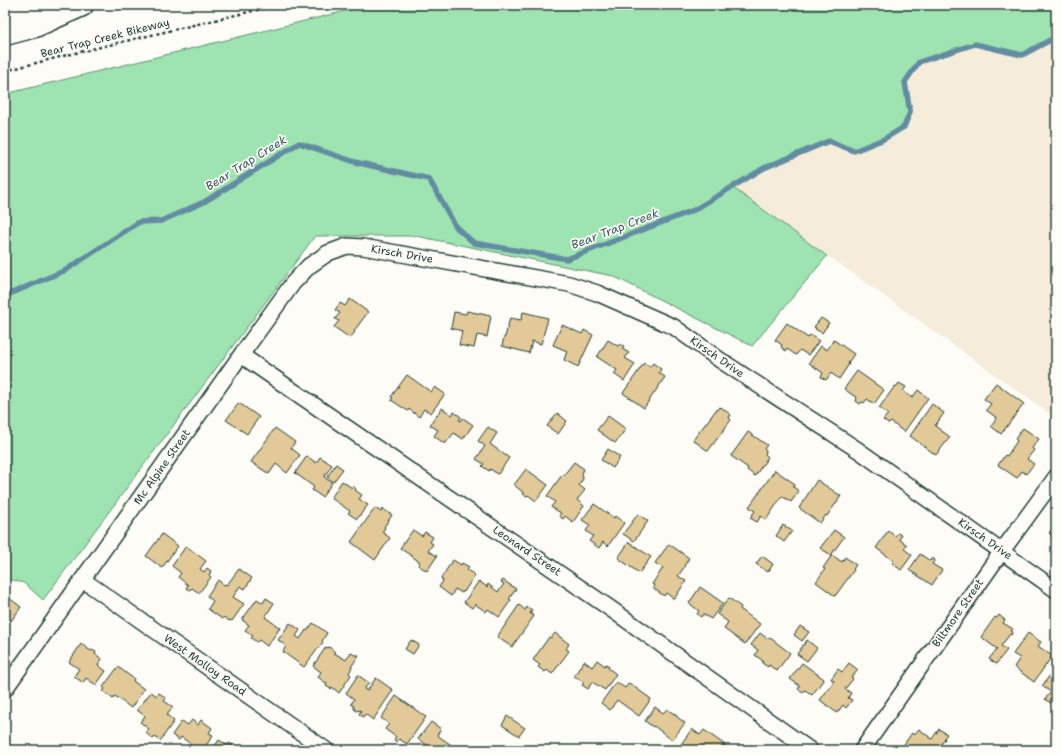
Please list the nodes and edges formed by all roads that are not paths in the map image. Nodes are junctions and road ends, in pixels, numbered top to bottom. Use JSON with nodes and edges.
{"nodes":[{"id":1,"x":58,"y":5,"type":"edge"},
{"id":2,"x":82,"y":5,"type":"edge"},
{"id":3,"x":5,"y":17,"type":"edge"},
{"id":4,"x":5,"y":34,"type":"edge"},
{"id":5,"x":328,"y":253,"type":"joint"},
{"id":6,"x":241,"y":355,"type":"junction"},
{"id":7,"x":1056,"y":477,"type":"edge"},
{"id":8,"x":1002,"y":552,"type":"junction"},
{"id":9,"x":83,"y":580,"type":"junction"},
{"id":10,"x":1056,"y":590,"type":"edge"},
{"id":11,"x":5,"y":689,"type":"edge"},
{"id":12,"x":326,"y":750,"type":"edge"},
{"id":13,"x":810,"y":750,"type":"edge"},
{"id":14,"x":862,"y":750,"type":"edge"}],
"edges":[{"from":1,"to":3,"type":"highway"},
{"from":2,"to":4,"type":"highway"},
{"from":5,"to":6,"type":"street","name":"Mc Alpine Street"},
{"from":5,"to":8,"type":"street","name":"Kirsch Drive"},
{"from":6,"to":9,"type":"street","name":"Mc Alpine Street"},
{"from":6,"to":13,"type":"street","name":"Leonard Street"},
{"from":7,"to":8,"type":"street","name":"Biltmore Street"},
{"from":8,"to":10,"type":"street","name":"Kirsch Drive"},
{"from":8,"to":14,"type":"street","name":"Biltmore Street"},
{"from":9,"to":11,"type":"street","name":"Mc Alpine Street"},
{"from":9,"to":12,"type":"street","name":"West Molloy Road"}]}
